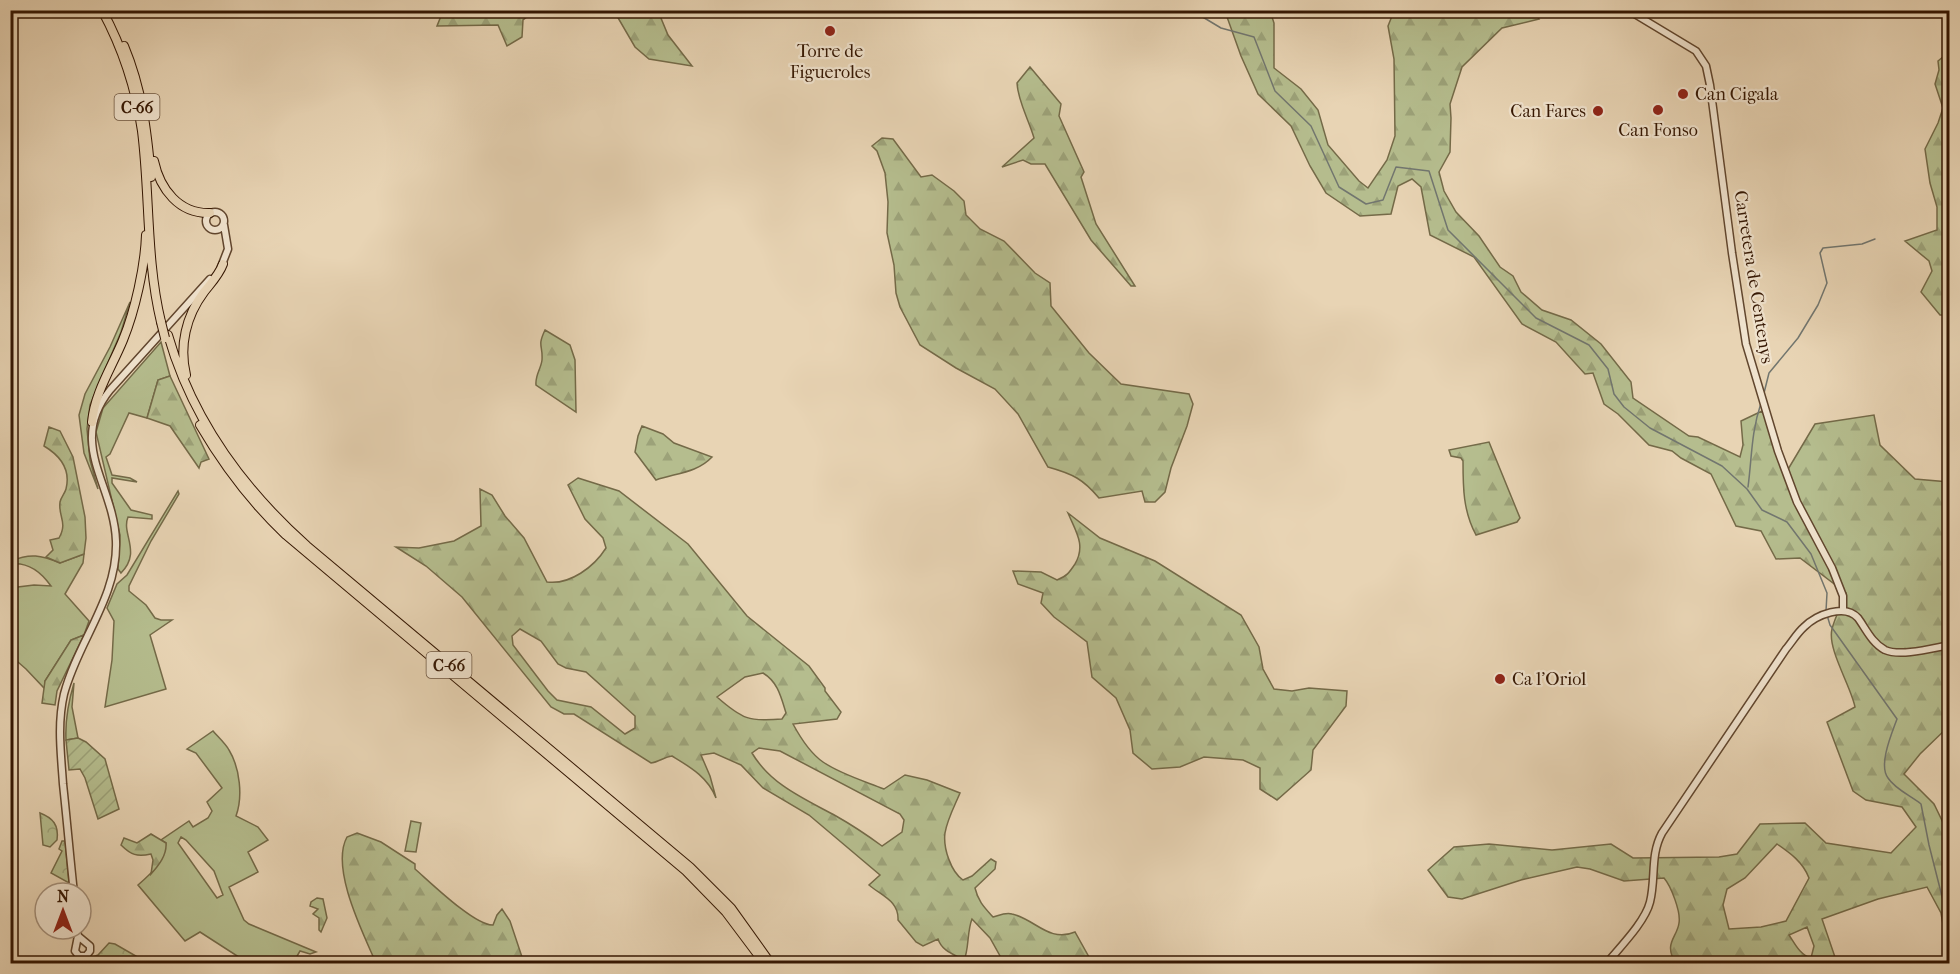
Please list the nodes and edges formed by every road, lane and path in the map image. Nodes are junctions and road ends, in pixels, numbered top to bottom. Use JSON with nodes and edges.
{"nodes":[{"id":1,"x":102,"y":10,"type":"edge"},
{"id":2,"x":106,"y":10,"type":"edge"},
{"id":3,"x":1628,"y":10,"type":"edge"},
{"id":4,"x":148,"y":140,"type":"junction"},
{"id":5,"x":148,"y":210,"type":"junction"},
{"id":6,"x":210,"y":213,"type":"junction"},
{"id":7,"x":224,"y":225,"type":"junction"},
{"id":8,"x":215,"y":230,"type":"junction"},
{"id":9,"x":226,"y":238,"type":"junction"},
{"id":10,"x":223,"y":264,"type":"junction"},
{"id":11,"x":162,"y":320,"type":"junction"},
{"id":12,"x":166,"y":336,"type":"junction"},
{"id":13,"x":193,"y":400,"type":"junction"},
{"id":14,"x":92,"y":422,"type":"junction"},
{"id":15,"x":1843,"y":610,"type":"junction"},
{"id":16,"x":1950,"y":645,"type":"edge"},
{"id":17,"x":73,"y":881,"type":"edge"},
{"id":18,"x":736,"y":919,"type":"junction"},
{"id":19,"x":77,"y":941,"type":"edge"},
{"id":20,"x":86,"y":941,"type":"edge"},
{"id":21,"x":86,"y":956,"type":"junction"},
{"id":22,"x":89,"y":963,"type":"edge"},
{"id":23,"x":760,"y":963,"type":"edge"},
{"id":24,"x":765,"y":963,"type":"edge"},
{"id":25,"x":771,"y":963,"type":"edge"},
{"id":26,"x":778,"y":963,"type":"edge"},
{"id":27,"x":1606,"y":963,"type":"edge"}],
"edges":[{"from":1,"to":5,"type":"highway","number":"C-66"},
{"from":2,"to":4,"type":"highway","number":"C-66"},
{"from":3,"to":15,"type":"street","name":"Carretera de Centenys"},
{"from":4,"to":6,"type":"highway"},
{"from":4,"to":11,"type":"highway","number":"C-66"},
{"from":5,"to":11,"type":"highway","number":"C-66"},
{"from":5,"to":14,"type":"highway"},
{"from":6,"to":7,"type":"street"},
{"from":6,"to":8,"type":"street"},
{"from":7,"to":8,"type":"street"},
{"from":7,"to":9,"type":"street"},
{"from":8,"to":9,"type":"street"},
{"from":9,"to":10,"type":"street"},
{"from":10,"to":13,"type":"highway"},
{"from":10,"to":14,"type":"street"},
{"from":11,"to":12,"type":"highway","number":"C-66","bridge":true},
{"from":12,"to":13,"type":"highway","number":"C-66"},
{"from":12,"to":18,"type":"highway","number":"C-66"},
{"from":13,"to":18,"type":"highway","number":"C-66"},
{"from":14,"to":17,"type":"street"},
{"from":15,"to":16,"type":"street"},
{"from":15,"to":27,"type":"street"},
{"from":18,"to":23,"type":"highway"},
{"from":18,"to":24,"type":"highway","number":"C-66"},
{"from":18,"to":25,"type":"highway","number":"C-66"},
{"from":18,"to":26,"type":"highway"},
{"from":19,"to":21,"type":"street"},
{"from":20,"to":21,"type":"street"},
{"from":21,"to":22,"type":"street"}]}
